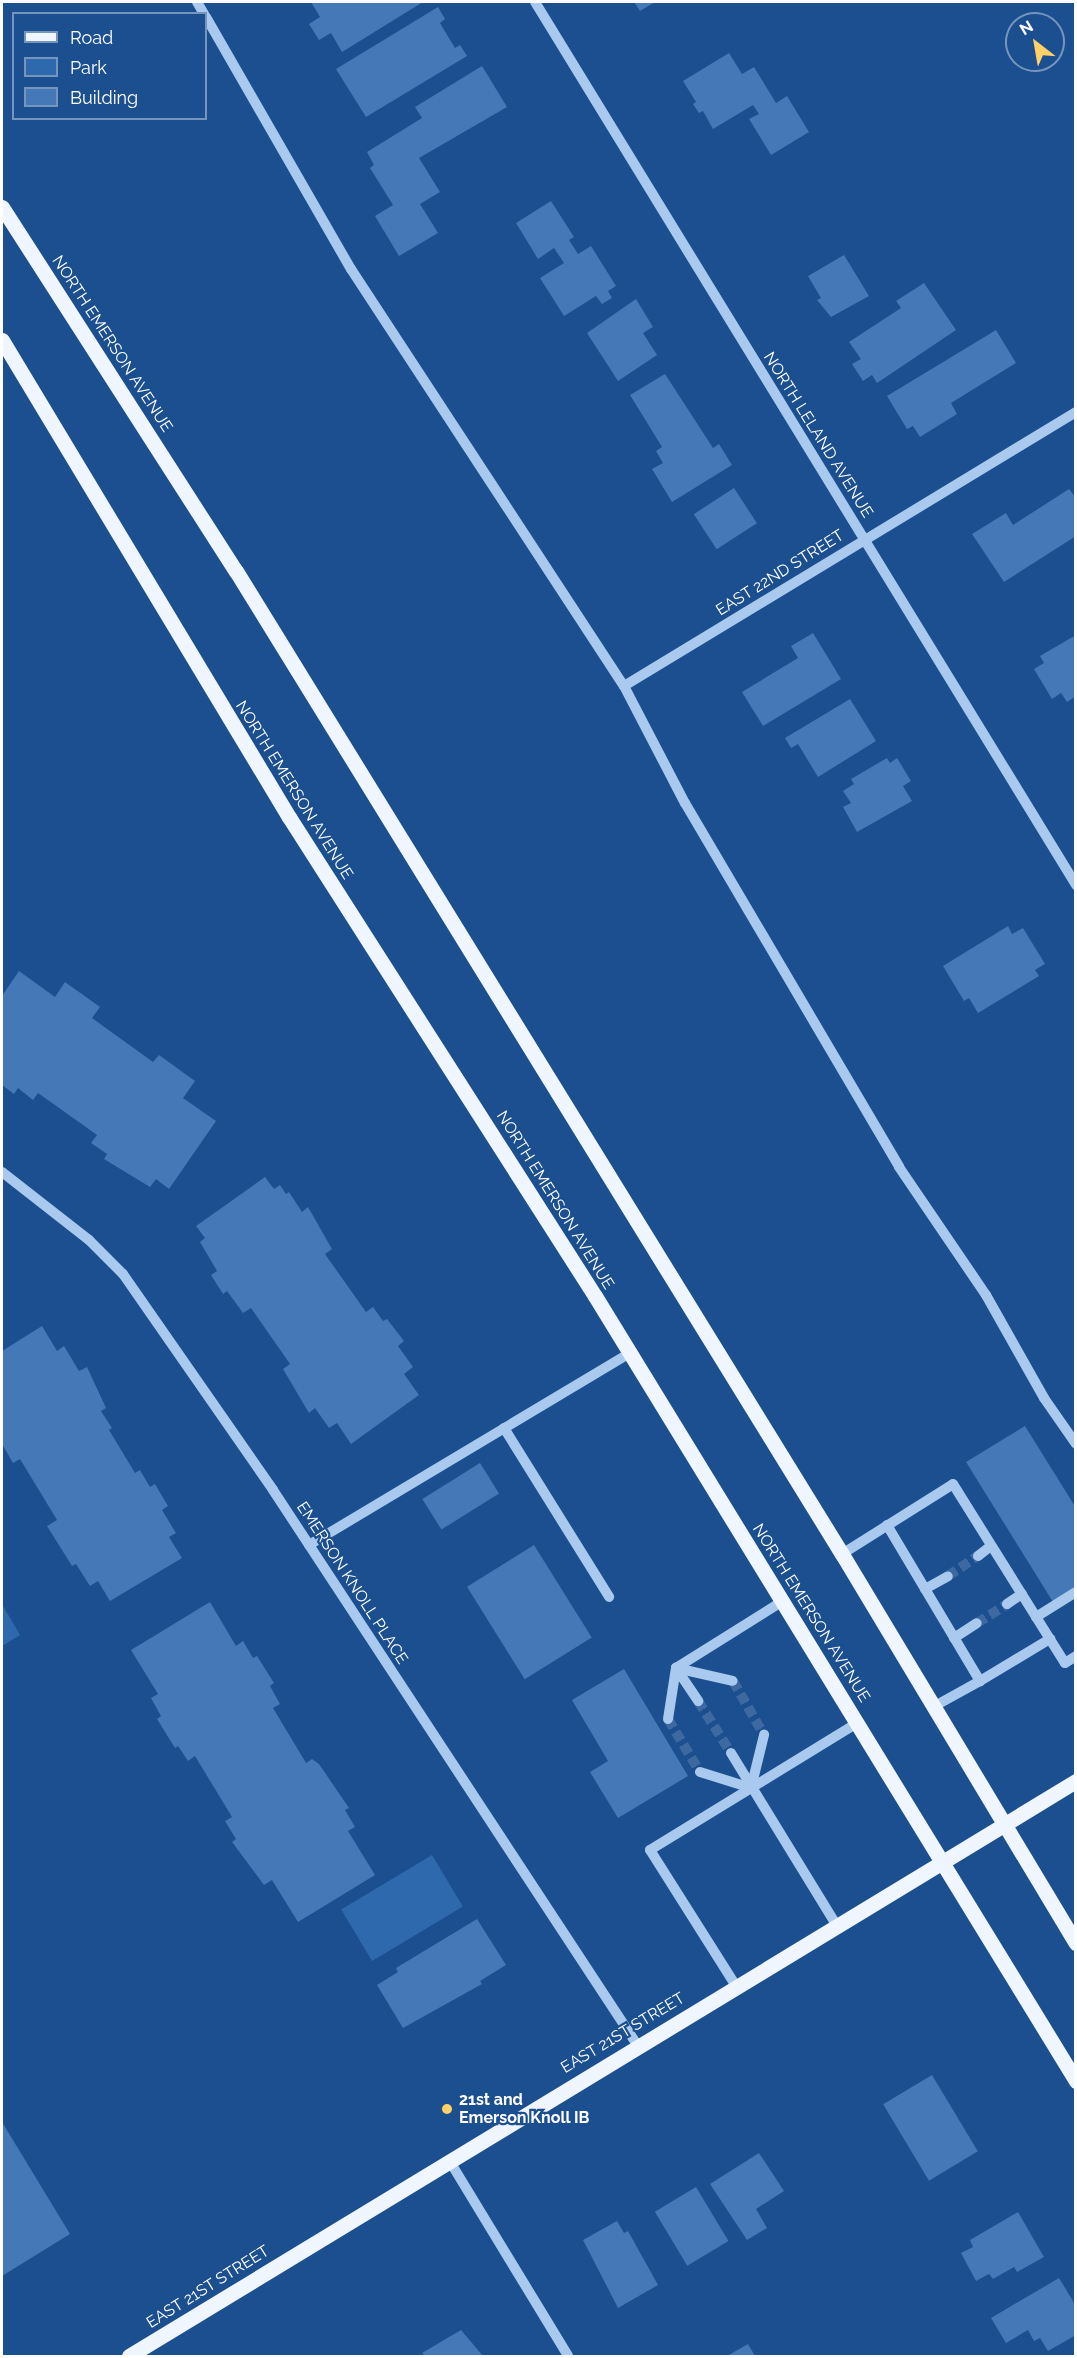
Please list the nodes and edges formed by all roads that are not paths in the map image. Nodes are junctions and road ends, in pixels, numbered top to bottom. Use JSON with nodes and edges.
{"nodes":[{"id":1,"x":535,"y":2,"type":"edge"},
{"id":2,"x":207,"y":18,"type":"edge"},
{"id":3,"x":2,"y":207,"type":"edge"},
{"id":4,"x":2,"y":340,"type":"edge"},
{"id":5,"x":1076,"y":412,"type":"edge"},
{"id":6,"x":864,"y":538,"type":"junction"},
{"id":7,"x":624,"y":686,"type":"junction"},
{"id":8,"x":1076,"y":885,"type":"edge"},
{"id":9,"x":2,"y":1172,"type":"edge"},
{"id":10,"x":630,"y":1353,"type":"junction"},
{"id":11,"x":504,"y":1428,"type":"junction"},
{"id":12,"x":1076,"y":1444,"type":"edge"},
{"id":13,"x":887,"y":1525,"type":"junction"},
{"id":14,"x":309,"y":1545,"type":"junction"},
{"id":15,"x":992,"y":1546,"type":"junction"},
{"id":16,"x":842,"y":1554,"type":"junction"},
{"id":17,"x":978,"y":1556,"type":"tunnel mouth"},
{"id":18,"x":948,"y":1575,"type":"tunnel mouth"},
{"id":19,"x":925,"y":1589,"type":"junction"},
{"id":20,"x":1076,"y":1592,"type":"edge"},
{"id":21,"x":1022,"y":1594,"type":"junction"},
{"id":22,"x":609,"y":1597,"type":"dead end"},
{"id":23,"x":783,"y":1601,"type":"junction"},
{"id":24,"x":1007,"y":1604,"type":"tunnel mouth"},
{"id":25,"x":1036,"y":1617,"type":"junction"},
{"id":26,"x":976,"y":1623,"type":"tunnel mouth"},
{"id":27,"x":954,"y":1638,"type":"junction"},
{"id":28,"x":1050,"y":1639,"type":"junction"},
{"id":29,"x":1076,"y":1656,"type":"edge"},
{"id":30,"x":676,"y":1668,"type":"junction"},
{"id":31,"x":732,"y":1681,"type":"dead end"},
{"id":32,"x":980,"y":1681,"type":"junction"},
{"id":33,"x":698,"y":1701,"type":"tunnel mouth"},
{"id":34,"x":933,"y":1707,"type":"junction"},
{"id":35,"x":668,"y":1719,"type":"tunnel mouth"},
{"id":36,"x":857,"y":1723,"type":"junction"},
{"id":37,"x":764,"y":1734,"type":"tunnel mouth"},
{"id":38,"x":731,"y":1753,"type":"tunnel mouth"},
{"id":39,"x":700,"y":1772,"type":"tunnel mouth"},
{"id":40,"x":1076,"y":1781,"type":"edge"},
{"id":41,"x":752,"y":1788,"type":"junction"},
{"id":42,"x":1004,"y":1824,"type":"junction"},
{"id":43,"x":942,"y":1862,"type":"junction"},
{"id":44,"x":837,"y":1926,"type":"junction"},
{"id":45,"x":1076,"y":1943,"type":"edge"},
{"id":46,"x":736,"y":1986,"type":"junction"},
{"id":47,"x":638,"y":2046,"type":"junction"},
{"id":48,"x":1076,"y":2081,"type":"edge"},
{"id":49,"x":449,"y":2160,"type":"junction"},
{"id":50,"x":129,"y":2356,"type":"edge"},
{"id":51,"x":568,"y":2356,"type":"edge"}],
"edges":[{"from":1,"to":6,"type":"street","name":"NORTH LELAND AVENUE"},
{"from":2,"to":7,"type":"street"},
{"from":3,"to":16,"type":"main road","name":"NORTH EMERSON AVENUE"},
{"from":4,"to":10,"type":"main road","name":"NORTH EMERSON AVENUE"},
{"from":5,"to":6,"type":"street","name":"EAST 22ND STREET"},
{"from":6,"to":7,"type":"street","name":"EAST 22ND STREET"},
{"from":6,"to":8,"type":"street","name":"NORTH LELAND AVENUE"},
{"from":7,"to":12,"type":"street"},
{"from":9,"to":14,"type":"street","name":"EMERSON KNOLL PLACE"},
{"from":10,"to":11,"type":"street"},
{"from":10,"to":23,"type":"main road","name":"NORTH EMERSON AVENUE"},
{"from":11,"to":14,"type":"street"},
{"from":11,"to":22,"type":"street"},
{"from":13,"to":15,"type":"street"},
{"from":13,"to":16,"type":"street"},
{"from":13,"to":19,"type":"street"},
{"from":14,"to":47,"type":"street","name":"EMERSON KNOLL PLACE"},
{"from":15,"to":17,"type":"street"},
{"from":15,"to":21,"type":"street"},
{"from":16,"to":34,"type":"main road","name":"NORTH EMERSON AVENUE"},
{"from":18,"to":19,"type":"street"},
{"from":19,"to":27,"type":"street"},
{"from":20,"to":25,"type":"street"},
{"from":21,"to":24,"type":"street"},
{"from":21,"to":25,"type":"street"},
{"from":23,"to":30,"type":"street"},
{"from":23,"to":36,"type":"main road","name":"NORTH EMERSON AVENUE"},
{"from":25,"to":28,"type":"street"},
{"from":26,"to":27,"type":"street"},
{"from":27,"to":32,"type":"street"},
{"from":28,"to":29,"type":"street"},
{"from":28,"to":32,"type":"street"},
{"from":30,"to":31,"type":"street"},
{"from":30,"to":33,"type":"street"},
{"from":30,"to":35,"type":"street"},
{"from":32,"to":34,"type":"street"},
{"from":34,"to":42,"type":"main road","name":"NORTH EMERSON AVENUE"},
{"from":36,"to":41,"type":"street"},
{"from":36,"to":43,"type":"main road","name":"NORTH EMERSON AVENUE"},
{"from":37,"to":41,"type":"street"},
{"from":38,"to":41,"type":"street"},
{"from":39,"to":41,"type":"street"},
{"from":40,"to":42,"type":"main road","name":"EAST 21ST STREET"},
{"from":41,"to":44,"type":"street"},
{"from":41,"to":46,"type":"street"},
{"from":42,"to":43,"type":"main road","name":"EAST 21ST STREET"},
{"from":42,"to":45,"type":"main road","name":"NORTH EMERSON AVENUE"},
{"from":43,"to":44,"type":"main road","name":"EAST 21ST STREET"},
{"from":43,"to":48,"type":"main road","name":"NORTH EMERSON AVENUE"},
{"from":44,"to":46,"type":"main road","name":"EAST 21ST STREET"},
{"from":46,"to":47,"type":"main road","name":"EAST 21ST STREET"},
{"from":47,"to":49,"type":"main road","name":"EAST 21ST STREET"},
{"from":49,"to":50,"type":"main road","name":"EAST 21ST STREET"},
{"from":49,"to":51,"type":"street"}]}
